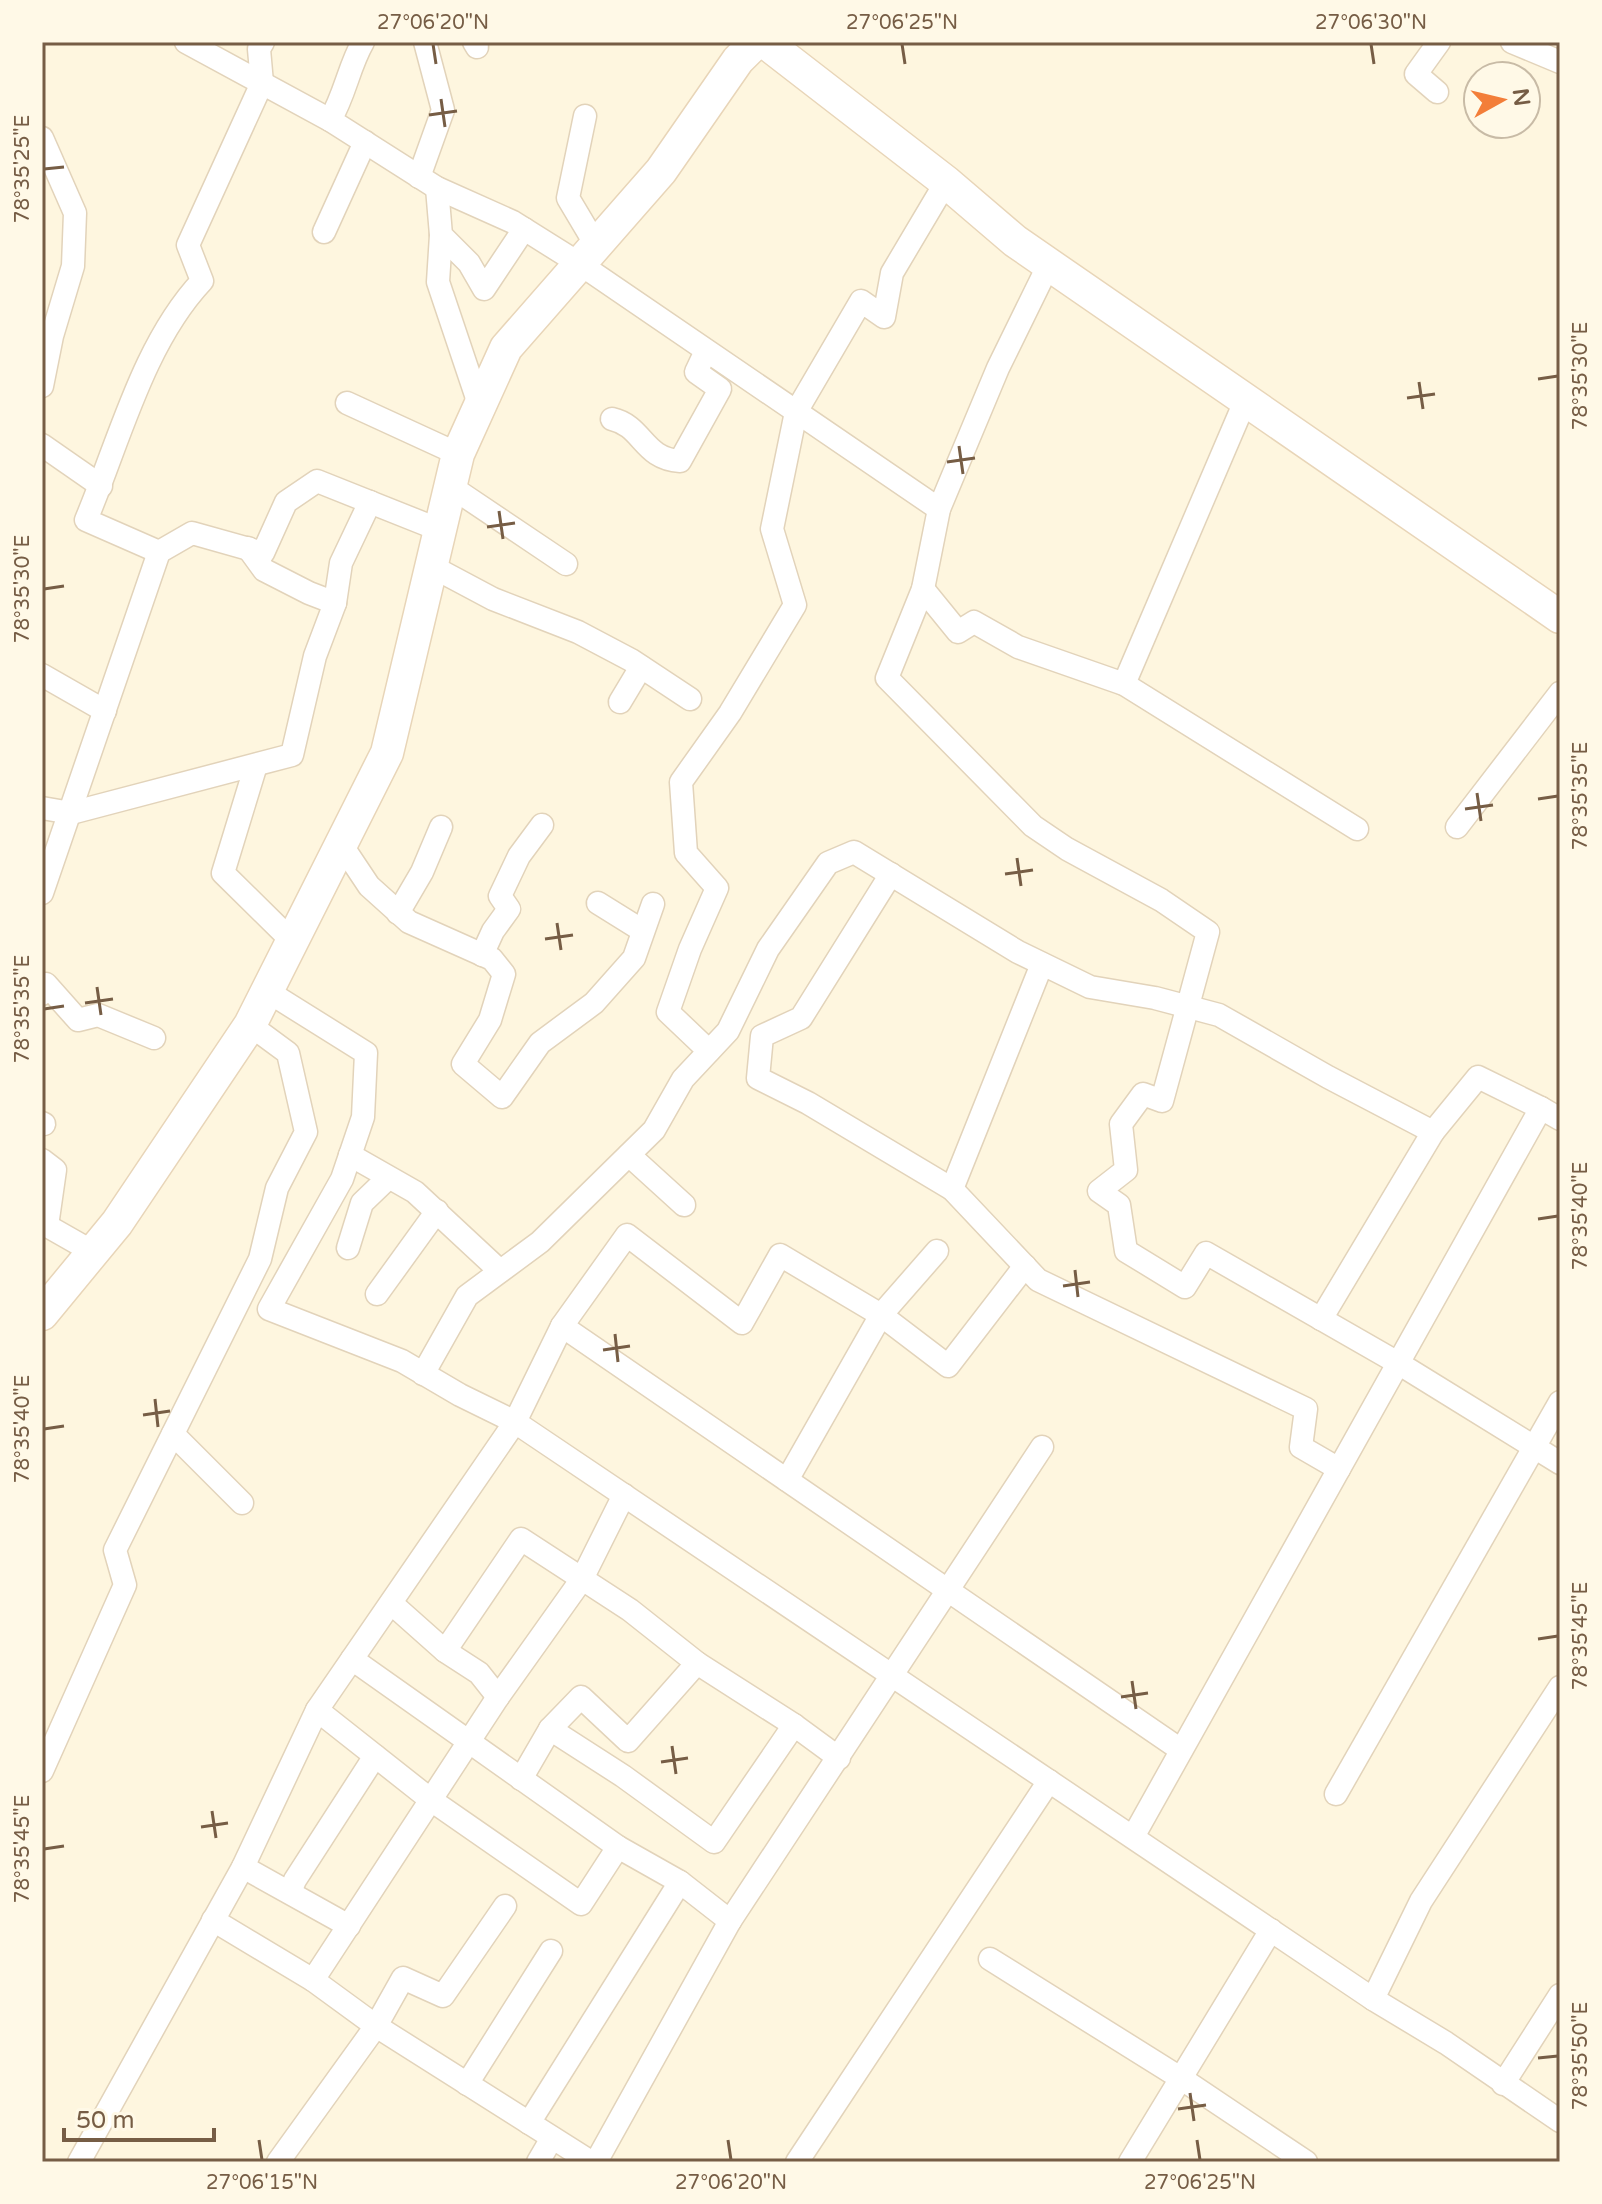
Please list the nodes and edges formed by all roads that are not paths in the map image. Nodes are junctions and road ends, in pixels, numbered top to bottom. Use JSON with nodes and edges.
{"nodes":[{"id":1,"x":186,"y":42,"type":"edge"},
{"id":2,"x":263,"y":42,"type":"edge"},
{"id":3,"x":363,"y":42,"type":"edge"},
{"id":4,"x":425,"y":42,"type":"edge"},
{"id":5,"x":756,"y":42,"type":"edge"},
{"id":6,"x":765,"y":42,"type":"edge"},
{"id":7,"x":1439,"y":42,"type":"edge"},
{"id":8,"x":1512,"y":42,"type":"edge"},
{"id":9,"x":1560,"y":62,"type":"edge"},
{"id":10,"x":262,"y":83,"type":"junction"},
{"id":11,"x":1437,"y":92,"type":"dead end"},
{"id":12,"x":585,"y":116,"type":"dead end"},
{"id":13,"x":330,"y":120,"type":"junction"},
{"id":14,"x":42,"y":138,"type":"edge"},
{"id":15,"x":365,"y":142,"type":"junction"},
{"id":16,"x":946,"y":182,"type":"junction"},
{"id":17,"x":428,"y":183,"type":"junction"},
{"id":18,"x":524,"y":229,"type":"junction"},
{"id":19,"x":324,"y":232,"type":"dead end"},
{"id":20,"x":441,"y":235,"type":"junction"},
{"id":21,"x":588,"y":255,"type":"junction"},
{"id":22,"x":1049,"y":264,"type":"junction"},
{"id":23,"x":706,"y":351,"type":"junction"},
{"id":24,"x":42,"y":386,"type":"edge"},
{"id":25,"x":1246,"y":399,"type":"junction"},
{"id":26,"x":347,"y":403,"type":"dead end"},
{"id":27,"x":480,"y":407,"type":"junction"},
{"id":28,"x":796,"y":412,"type":"junction"},
{"id":29,"x":612,"y":419,"type":"dead end"},
{"id":30,"x":42,"y":445,"type":"edge"},
{"id":31,"x":458,"y":454,"type":"junction"},
{"id":32,"x":101,"y":486,"type":"junction"},
{"id":33,"x":450,"y":486,"type":"junction"},
{"id":34,"x":370,"y":502,"type":"junction"},
{"id":35,"x":939,"y":509,"type":"junction"},
{"id":36,"x":440,"y":530,"type":"junction"},
{"id":37,"x":248,"y":548,"type":"junction"},
{"id":38,"x":159,"y":552,"type":"junction"},
{"id":39,"x":566,"y":564,"type":"dead end"},
{"id":40,"x":431,"y":566,"type":"junction"},
{"id":41,"x":923,"y":589,"type":"junction"},
{"id":42,"x":335,"y":603,"type":"junction"},
{"id":43,"x":1560,"y":617,"type":"edge"},
{"id":44,"x":641,"y":667,"type":"junction"},
{"id":45,"x":42,"y":675,"type":"edge"},
{"id":46,"x":1124,"y":684,"type":"junction"},
{"id":47,"x":1560,"y":693,"type":"edge"},
{"id":48,"x":690,"y":699,"type":"dead end"},
{"id":49,"x":620,"y":702,"type":"dead end"},
{"id":50,"x":105,"y":711,"type":"junction"},
{"id":51,"x":256,"y":765,"type":"junction"},
{"id":52,"x":42,"y":808,"type":"edge"},
{"id":53,"x":71,"y":813,"type":"junction"},
{"id":54,"x":542,"y":825,"type":"dead end"},
{"id":55,"x":441,"y":827,"type":"dead end"},
{"id":56,"x":1457,"y":827,"type":"dead end"},
{"id":57,"x":1357,"y":829,"type":"dead end"},
{"id":58,"x":341,"y":844,"type":"junction"},
{"id":59,"x":891,"y":874,"type":"junction"},
{"id":60,"x":42,"y":893,"type":"edge"},
{"id":61,"x":598,"y":903,"type":"dead end"},
{"id":62,"x":653,"y":904,"type":"dead end"},
{"id":63,"x":398,"y":913,"type":"junction"},
{"id":64,"x":643,"y":931,"type":"junction"},
{"id":65,"x":292,"y":941,"type":"junction"},
{"id":66,"x":482,"y":955,"type":"junction"},
{"id":67,"x":1042,"y":964,"type":"junction"},
{"id":68,"x":267,"y":991,"type":"junction"},
{"id":69,"x":42,"y":994,"type":"edge"},
{"id":70,"x":745,"y":996,"type":"junction"},
{"id":71,"x":1188,"y":1007,"type":"junction"},
{"id":72,"x":250,"y":1025,"type":"junction"},
{"id":73,"x":762,"y":1036,"type":"junction"},
{"id":74,"x":154,"y":1038,"type":"dead end"},
{"id":75,"x":709,"y":1051,"type":"junction"},
{"id":76,"x":1551,"y":1113,"type":"edge"},
{"id":77,"x":1433,"y":1132,"type":"junction"},
{"id":78,"x":350,"y":1155,"type":"junction"},
{"id":79,"x":629,"y":1155,"type":"junction"},
{"id":80,"x":42,"y":1160,"type":"edge"},
{"id":81,"x":388,"y":1178,"type":"junction"},
{"id":82,"x":952,"y":1189,"type":"junction"},
{"id":83,"x":684,"y":1205,"type":"dead end"},
{"id":84,"x":437,"y":1211,"type":"junction"},
{"id":85,"x":45,"y":1224,"type":"edge"},
{"id":86,"x":348,"y":1248,"type":"dead end"},
{"id":87,"x":937,"y":1251,"type":"dead end"},
{"id":88,"x":93,"y":1252,"type":"junction"},
{"id":89,"x":1025,"y":1266,"type":"junction"},
{"id":90,"x":500,"y":1271,"type":"junction"},
{"id":91,"x":377,"y":1294,"type":"dead end"},
{"id":92,"x":42,"y":1314,"type":"edge"},
{"id":93,"x":881,"y":1315,"type":"junction"},
{"id":94,"x":1321,"y":1319,"type":"junction"},
{"id":95,"x":562,"y":1326,"type":"junction"},
{"id":96,"x":1398,"y":1363,"type":"junction"},
{"id":97,"x":423,"y":1374,"type":"junction"},
{"id":98,"x":1560,"y":1402,"type":"edge"},
{"id":99,"x":515,"y":1422,"type":"junction"},
{"id":100,"x":173,"y":1434,"type":"junction"},
{"id":101,"x":1042,"y":1447,"type":"dead end"},
{"id":102,"x":1534,"y":1447,"type":"junction"},
{"id":103,"x":1560,"y":1463,"type":"edge"},
{"id":104,"x":1339,"y":1469,"type":"junction"},
{"id":105,"x":787,"y":1480,"type":"junction"},
{"id":106,"x":624,"y":1495,"type":"junction"},
{"id":107,"x":242,"y":1503,"type":"dead end"},
{"id":108,"x":582,"y":1579,"type":"junction"},
{"id":109,"x":949,"y":1591,"type":"junction"},
{"id":110,"x":391,"y":1603,"type":"junction"},
{"id":111,"x":445,"y":1651,"type":"junction"},
{"id":112,"x":352,"y":1659,"type":"junction"},
{"id":113,"x":697,"y":1663,"type":"junction"},
{"id":114,"x":894,"y":1676,"type":"junction"},
{"id":115,"x":1560,"y":1687,"type":"edge"},
{"id":116,"x":498,"y":1697,"type":"junction"},
{"id":117,"x":317,"y":1710,"type":"junction"},
{"id":118,"x":794,"y":1725,"type":"junction"},
{"id":119,"x":550,"y":1729,"type":"junction"},
{"id":120,"x":468,"y":1743,"type":"junction"},
{"id":121,"x":1181,"y":1750,"type":"junction"},
{"id":122,"x":375,"y":1756,"type":"junction"},
{"id":123,"x":839,"y":1758,"type":"junction"},
{"id":124,"x":42,"y":1771,"type":"edge"},
{"id":125,"x":521,"y":1779,"type":"junction"},
{"id":126,"x":1049,"y":1781,"type":"junction"},
{"id":127,"x":1336,"y":1794,"type":"dead end"},
{"id":128,"x":431,"y":1800,"type":"junction"},
{"id":129,"x":1133,"y":1837,"type":"junction"},
{"id":130,"x":618,"y":1847,"type":"junction"},
{"id":131,"x":243,"y":1867,"type":"junction"},
{"id":132,"x":680,"y":1882,"type":"junction"},
{"id":133,"x":290,"y":1892,"type":"junction"},
{"id":134,"x":505,"y":1906,"type":"dead end"},
{"id":135,"x":213,"y":1920,"type":"junction"},
{"id":136,"x":730,"y":1921,"type":"junction"},
{"id":137,"x":349,"y":1926,"type":"junction"},
{"id":138,"x":1271,"y":1930,"type":"junction"},
{"id":139,"x":551,"y":1951,"type":"dead end"},
{"id":140,"x":990,"y":1959,"type":"dead end"},
{"id":141,"x":313,"y":1980,"type":"junction"},
{"id":142,"x":1560,"y":1995,"type":"edge"},
{"id":143,"x":1373,"y":1999,"type":"junction"},
{"id":144,"x":376,"y":2026,"type":"junction"},
{"id":145,"x":1182,"y":2079,"type":"junction"},
{"id":146,"x":467,"y":2084,"type":"junction"},
{"id":147,"x":1503,"y":2084,"type":"junction"},
{"id":148,"x":1560,"y":2121,"type":"edge"},
{"id":149,"x":529,"y":2123,"type":"junction"},
{"id":150,"x":552,"y":2138,"type":"junction"},
{"id":151,"x":1301,"y":2161,"type":"edge"},
{"id":152,"x":79,"y":2162,"type":"edge"},
{"id":153,"x":278,"y":2162,"type":"edge"},
{"id":154,"x":538,"y":2162,"type":"edge"},
{"id":155,"x":593,"y":2162,"type":"edge"},
{"id":156,"x":797,"y":2162,"type":"edge"},
{"id":157,"x":1130,"y":2162,"type":"edge"}],
"edges":[{"from":1,"to":10,"type":"street"},
{"from":2,"to":10,"type":"street"},
{"from":3,"to":13,"type":"street"},
{"from":4,"to":17,"type":"street"},
{"from":5,"to":21,"type":"street"},
{"from":6,"to":16,"type":"street"},
{"from":7,"to":11,"type":"street"},
{"from":8,"to":9,"type":"street"},
{"from":10,"to":13,"type":"street"},
{"from":10,"to":32,"type":"street"},
{"from":12,"to":21,"type":"street"},
{"from":13,"to":15,"type":"street"},
{"from":14,"to":24,"type":"street"},
{"from":15,"to":17,"type":"street"},
{"from":15,"to":19,"type":"street"},
{"from":16,"to":22,"type":"street"},
{"from":16,"to":28,"type":"street"},
{"from":17,"to":18,"type":"street"},
{"from":17,"to":20,"type":"street"},
{"from":18,"to":20,"type":"street"},
{"from":18,"to":21,"type":"street"},
{"from":20,"to":27,"type":"street"},
{"from":21,"to":23,"type":"street"},
{"from":21,"to":27,"type":"street"},
{"from":22,"to":25,"type":"street"},
{"from":22,"to":35,"type":"street"},
{"from":23,"to":28,"type":"street"},
{"from":23,"to":29,"type":"street"},
{"from":25,"to":43,"type":"street"},
{"from":25,"to":46,"type":"street"},
{"from":26,"to":31,"type":"street"},
{"from":27,"to":31,"type":"street"},
{"from":28,"to":35,"type":"street"},
{"from":28,"to":75,"type":"street"},
{"from":30,"to":32,"type":"street"},
{"from":31,"to":33,"type":"street"},
{"from":32,"to":38,"type":"street"},
{"from":33,"to":36,"type":"street"},
{"from":33,"to":39,"type":"street"},
{"from":34,"to":36,"type":"street"},
{"from":34,"to":37,"type":"street"},
{"from":34,"to":42,"type":"street"},
{"from":35,"to":41,"type":"street"},
{"from":36,"to":40,"type":"street"},
{"from":37,"to":38,"type":"street"},
{"from":37,"to":42,"type":"street"},
{"from":38,"to":50,"type":"street"},
{"from":40,"to":44,"type":"street"},
{"from":40,"to":58,"type":"street"},
{"from":41,"to":46,"type":"street"},
{"from":41,"to":71,"type":"street"},
{"from":42,"to":51,"type":"street"},
{"from":44,"to":48,"type":"street"},
{"from":44,"to":49,"type":"street"},
{"from":45,"to":50,"type":"street"},
{"from":46,"to":57,"type":"street"},
{"from":47,"to":56,"type":"street"},
{"from":50,"to":53,"type":"street"},
{"from":51,"to":53,"type":"street"},
{"from":51,"to":65,"type":"street"},
{"from":52,"to":53,"type":"street"},
{"from":53,"to":60,"type":"street"},
{"from":54,"to":66,"type":"street"},
{"from":55,"to":63,"type":"street"},
{"from":58,"to":63,"type":"street"},
{"from":58,"to":65,"type":"street"},
{"from":59,"to":67,"type":"street"},
{"from":59,"to":70,"type":"street"},
{"from":59,"to":73,"type":"street"},
{"from":61,"to":64,"type":"street"},
{"from":62,"to":64,"type":"street"},
{"from":63,"to":66,"type":"street"},
{"from":64,"to":66,"type":"street"},
{"from":65,"to":68,"type":"street"},
{"from":67,"to":71,"type":"street"},
{"from":67,"to":82,"type":"street"},
{"from":68,"to":72,"type":"street"},
{"from":68,"to":78,"type":"street"},
{"from":69,"to":74,"type":"street"},
{"from":70,"to":73,"type":"street"},
{"from":70,"to":75,"type":"street"},
{"from":71,"to":77,"type":"street"},
{"from":71,"to":94,"type":"street"},
{"from":72,"to":88,"type":"street"},
{"from":72,"to":100,"type":"street"},
{"from":73,"to":82,"type":"street"},
{"from":75,"to":79,"type":"street"},
{"from":76,"to":77,"type":"street"},
{"from":76,"to":96,"type":"street"},
{"from":77,"to":94,"type":"street"},
{"from":78,"to":81,"type":"street"},
{"from":78,"to":97,"type":"street"},
{"from":79,"to":83,"type":"street"},
{"from":79,"to":90,"type":"street"},
{"from":80,"to":85,"type":"street"},
{"from":81,"to":84,"type":"street"},
{"from":81,"to":86,"type":"street"},
{"from":82,"to":89,"type":"street"},
{"from":84,"to":90,"type":"street"},
{"from":84,"to":91,"type":"street"},
{"from":85,"to":88,"type":"street"},
{"from":87,"to":93,"type":"street"},
{"from":88,"to":92,"type":"street"},
{"from":89,"to":93,"type":"street"},
{"from":89,"to":104,"type":"street"},
{"from":90,"to":97,"type":"street"},
{"from":93,"to":95,"type":"street"},
{"from":93,"to":105,"type":"street"},
{"from":94,"to":96,"type":"street"},
{"from":95,"to":99,"type":"street"},
{"from":95,"to":105,"type":"street"},
{"from":96,"to":102,"type":"street"},
{"from":96,"to":104,"type":"street"},
{"from":97,"to":99,"type":"street"},
{"from":98,"to":102,"type":"street"},
{"from":99,"to":106,"type":"street"},
{"from":99,"to":110,"type":"street"},
{"from":100,"to":107,"type":"street"},
{"from":100,"to":124,"type":"street"},
{"from":101,"to":109,"type":"street"},
{"from":102,"to":103,"type":"street"},
{"from":102,"to":127,"type":"street"},
{"from":104,"to":121,"type":"street"},
{"from":105,"to":109,"type":"street"},
{"from":106,"to":108,"type":"street"},
{"from":106,"to":114,"type":"street"},
{"from":108,"to":111,"type":"street"},
{"from":108,"to":113,"type":"street"},
{"from":108,"to":116,"type":"street"},
{"from":109,"to":114,"type":"street"},
{"from":109,"to":121,"type":"street"},
{"from":110,"to":111,"type":"street"},
{"from":110,"to":112,"type":"street"},
{"from":111,"to":116,"type":"street"},
{"from":112,"to":117,"type":"street"},
{"from":112,"to":120,"type":"street"},
{"from":113,"to":118,"type":"street"},
{"from":113,"to":119,"type":"street"},
{"from":114,"to":123,"type":"street"},
{"from":114,"to":126,"type":"street"},
{"from":115,"to":143,"type":"street"},
{"from":116,"to":120,"type":"street"},
{"from":117,"to":122,"type":"street"},
{"from":117,"to":131,"type":"street"},
{"from":118,"to":119,"type":"street"},
{"from":118,"to":123,"type":"street"},
{"from":119,"to":125,"type":"street"},
{"from":120,"to":125,"type":"street"},
{"from":120,"to":128,"type":"street"},
{"from":121,"to":129,"type":"street"},
{"from":122,"to":128,"type":"street"},
{"from":122,"to":133,"type":"street"},
{"from":123,"to":136,"type":"street"},
{"from":125,"to":130,"type":"street"},
{"from":126,"to":129,"type":"street"},
{"from":126,"to":156,"type":"street"},
{"from":128,"to":130,"type":"street"},
{"from":128,"to":137,"type":"street"},
{"from":129,"to":138,"type":"street"},
{"from":130,"to":132,"type":"street"},
{"from":131,"to":133,"type":"street"},
{"from":131,"to":135,"type":"street"},
{"from":132,"to":136,"type":"street"},
{"from":132,"to":149,"type":"street"},
{"from":133,"to":137,"type":"street"},
{"from":134,"to":144,"type":"street"},
{"from":135,"to":141,"type":"street"},
{"from":135,"to":152,"type":"street"},
{"from":136,"to":155,"type":"street"},
{"from":137,"to":141,"type":"street"},
{"from":138,"to":143,"type":"street"},
{"from":138,"to":145,"type":"street"},
{"from":139,"to":146,"type":"street"},
{"from":140,"to":145,"type":"street"},
{"from":141,"to":144,"type":"street"},
{"from":142,"to":147,"type":"street"},
{"from":143,"to":147,"type":"street"},
{"from":144,"to":146,"type":"street"},
{"from":144,"to":153,"type":"street"},
{"from":145,"to":151,"type":"street"},
{"from":145,"to":157,"type":"street"},
{"from":146,"to":149,"type":"street"},
{"from":147,"to":148,"type":"street"},
{"from":149,"to":150,"type":"street"},
{"from":150,"to":154,"type":"street"},
{"from":150,"to":155,"type":"street"}]}
